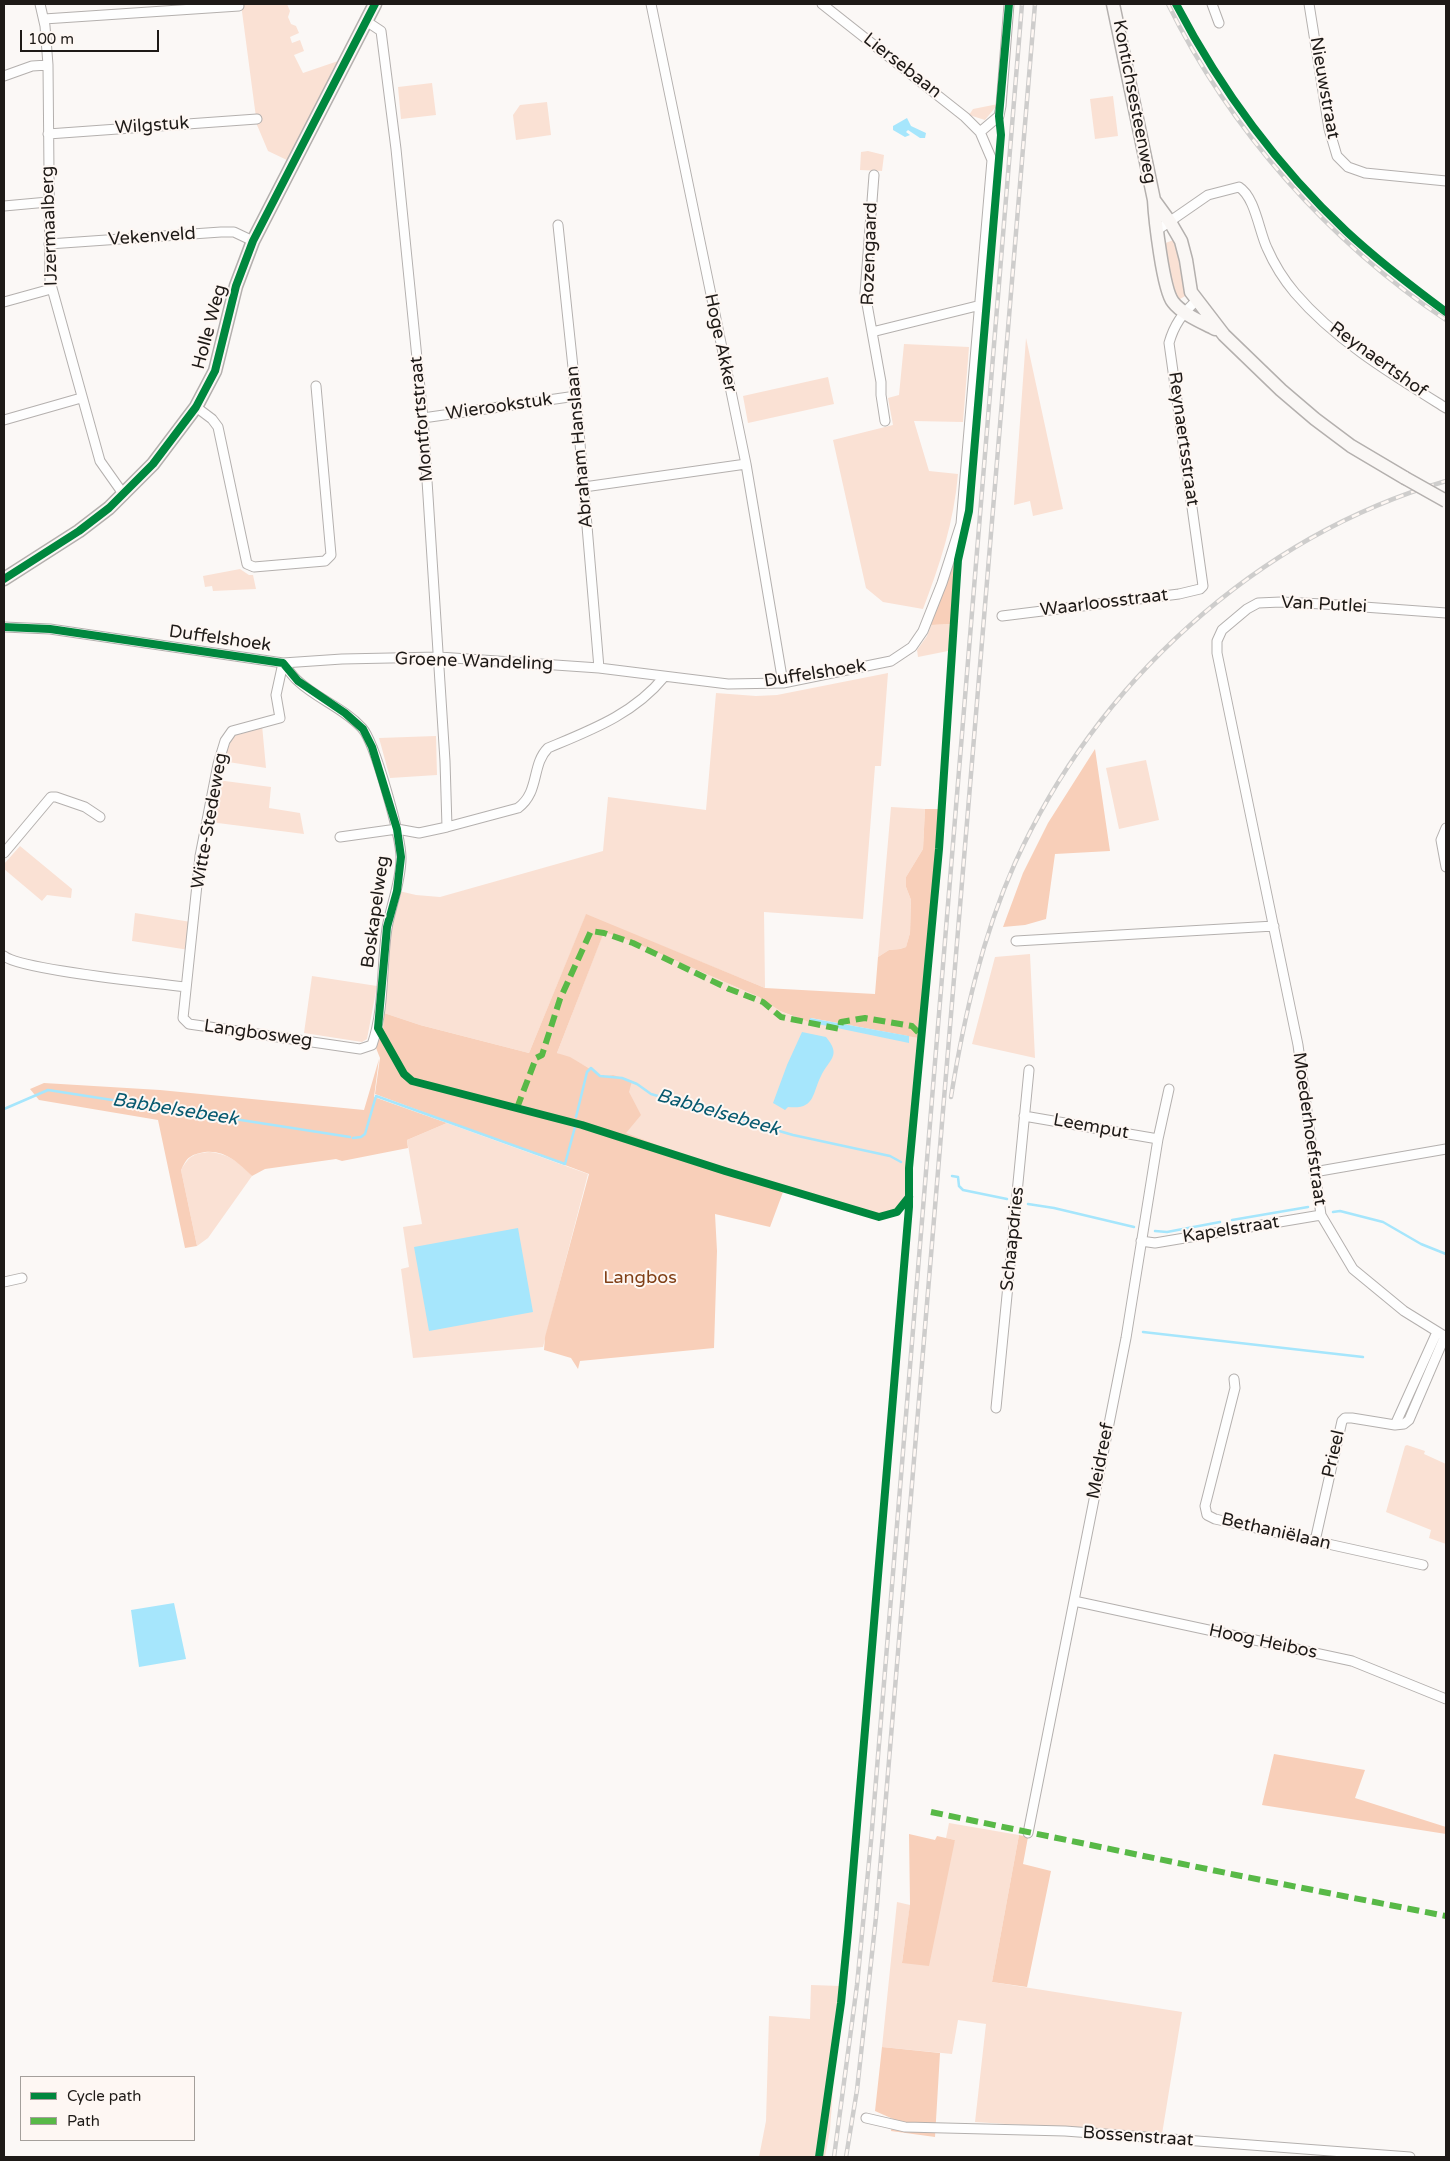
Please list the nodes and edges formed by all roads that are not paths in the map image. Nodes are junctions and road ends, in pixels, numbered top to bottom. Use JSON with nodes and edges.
{"nodes":[{"id":1,"x":40,"y":4,"type":"edge"},
{"id":2,"x":375,"y":4,"type":"edge"},
{"id":3,"x":651,"y":4,"type":"edge"},
{"id":4,"x":822,"y":4,"type":"edge"},
{"id":5,"x":1009,"y":4,"type":"edge"},
{"id":6,"x":1113,"y":4,"type":"edge"},
{"id":7,"x":1212,"y":4,"type":"edge"},
{"id":8,"x":1309,"y":4,"type":"edge"},
{"id":9,"x":239,"y":6,"type":"dead end"},
{"id":10,"x":44,"y":19,"type":"junction"},
{"id":11,"x":366,"y":21,"type":"junction"},
{"id":12,"x":1220,"y":23,"type":"dead end"},
{"id":13,"x":48,"y":65,"type":"junction"},
{"id":14,"x":4,"y":76,"type":"edge"},
{"id":15,"x":256,"y":119,"type":"dead end"},
{"id":16,"x":980,"y":132,"type":"junction"},
{"id":17,"x":48,"y":134,"type":"junction"},
{"id":18,"x":992,"y":160,"type":"joint"},
{"id":19,"x":874,"y":175,"type":"dead end"},
{"id":20,"x":1446,"y":181,"type":"edge"},
{"id":21,"x":1154,"y":200,"type":"junction"},
{"id":22,"x":48,"y":202,"type":"junction"},
{"id":23,"x":4,"y":206,"type":"edge"},
{"id":24,"x":1170,"y":222,"type":"junction"},
{"id":25,"x":558,"y":225,"type":"dead end"},
{"id":26,"x":1156,"y":230,"type":"junction"},
{"id":27,"x":253,"y":241,"type":"junction"},
{"id":28,"x":49,"y":244,"type":"junction"},
{"id":29,"x":51,"y":289,"type":"junction"},
{"id":30,"x":1196,"y":301,"type":"junction"},
{"id":31,"x":4,"y":302,"type":"edge"},
{"id":32,"x":980,"y":305,"type":"junction"},
{"id":33,"x":1184,"y":312,"type":"junction"},
{"id":34,"x":872,"y":332,"type":"junction"},
{"id":35,"x":1224,"y":334,"type":"junction"},
{"id":36,"x":316,"y":386,"type":"dead end"},
{"id":37,"x":576,"y":396,"type":"junction"},
{"id":38,"x":81,"y":398,"type":"junction"},
{"id":39,"x":196,"y":407,"type":"junction"},
{"id":40,"x":1446,"y":408,"type":"edge"},
{"id":41,"x":423,"y":418,"type":"junction"},
{"id":42,"x":4,"y":420,"type":"edge"},
{"id":43,"x":885,"y":421,"type":"dead end"},
{"id":44,"x":746,"y":464,"type":"junction"},
{"id":45,"x":584,"y":488,"type":"junction"},
{"id":46,"x":124,"y":494,"type":"junction"},
{"id":47,"x":1446,"y":501,"type":"edge"},
{"id":48,"x":4,"y":579,"type":"edge"},
{"id":49,"x":1203,"y":586,"type":"joint"},
{"id":50,"x":1446,"y":612,"type":"edge"},
{"id":51,"x":1002,"y":616,"type":"dead end"},
{"id":52,"x":4,"y":627,"type":"edge"},
{"id":53,"x":1217,"y":640,"type":"joint"},
{"id":54,"x":439,"y":657,"type":"junction"},
{"id":55,"x":283,"y":663,"type":"junction"},
{"id":56,"x":599,"y":668,"type":"junction"},
{"id":57,"x":664,"y":677,"type":"junction"},
{"id":58,"x":783,"y":683,"type":"junction"},
{"id":59,"x":100,"y":817,"type":"dead end"},
{"id":60,"x":447,"y":827,"type":"junction"},
{"id":61,"x":1446,"y":828,"type":"edge"},
{"id":62,"x":397,"y":829,"type":"junction"},
{"id":63,"x":340,"y":837,"type":"dead end"},
{"id":64,"x":4,"y":853,"type":"edge"},
{"id":65,"x":1446,"y":867,"type":"edge"},
{"id":66,"x":1274,"y":926,"type":"junction"},
{"id":67,"x":1016,"y":941,"type":"dead end"},
{"id":68,"x":4,"y":956,"type":"edge"},
{"id":69,"x":186,"y":987,"type":"junction"},
{"id":70,"x":372,"y":1044,"type":"joint"},
{"id":71,"x":1029,"y":1070,"type":"dead end"},
{"id":72,"x":1169,"y":1089,"type":"dead end"},
{"id":73,"x":1024,"y":1116,"type":"junction"},
{"id":74,"x":1158,"y":1139,"type":"junction"},
{"id":75,"x":1446,"y":1149,"type":"edge"},
{"id":76,"x":1314,"y":1172,"type":"junction"},
{"id":77,"x":1321,"y":1215,"type":"junction"},
{"id":78,"x":1142,"y":1241,"type":"junction"},
{"id":79,"x":22,"y":1278,"type":"dead end"},
{"id":80,"x":4,"y":1282,"type":"edge"},
{"id":81,"x":1443,"y":1335,"type":"edge"},
{"id":82,"x":1234,"y":1380,"type":"dead end"},
{"id":83,"x":996,"y":1408,"type":"dead end"},
{"id":84,"x":1315,"y":1541,"type":"junction"},
{"id":85,"x":1422,"y":1564,"type":"dead end"},
{"id":86,"x":1074,"y":1601,"type":"junction"},
{"id":87,"x":1446,"y":1699,"type":"edge"},
{"id":88,"x":1028,"y":1832,"type":"dead end"},
{"id":89,"x":866,"y":2118,"type":"dead end"},
{"id":90,"x":1410,"y":2157,"type":"edge"}],
"edges":[{"from":1,"to":10,"type":"street","name":"IJzermaalberg"},
{"from":2,"to":11,"type":"street","name":"Holle Weg"},
{"from":3,"to":44,"type":"street","name":"Hoge Akker"},
{"from":4,"to":16,"type":"street","name":"Liersebaan"},
{"from":5,"to":16,"type":"street"},
{"from":6,"to":21,"type":"street","name":"Kontichsesteenweg"},
{"from":7,"to":12,"type":"street"},
{"from":8,"to":20,"type":"street","name":"Nieuwstraat"},
{"from":9,"to":10,"type":"street"},
{"from":10,"to":13,"type":"street","name":"IJzermaalberg"},
{"from":11,"to":27,"type":"street","name":"Holle Weg"},
{"from":11,"to":41,"type":"street","name":"Montfortstraat"},
{"from":13,"to":14,"type":"street"},
{"from":13,"to":17,"type":"street","name":"IJzermaalberg"},
{"from":15,"to":17,"type":"street","name":"Wilgstuk"},
{"from":16,"to":18,"type":"street","name":"Liersebaan"},
{"from":17,"to":22,"type":"street","name":"IJzermaalberg"},
{"from":18,"to":32,"type":"street","name":"Duffelshoek"},
{"from":19,"to":34,"type":"street","name":"Rozengaard"},
{"from":21,"to":24,"type":"street","name":"Kontichsesteenweg"},
{"from":21,"to":26,"type":"street","name":"Kontichsesteenweg"},
{"from":22,"to":23,"type":"street"},
{"from":22,"to":28,"type":"street","name":"IJzermaalberg"},
{"from":24,"to":26,"type":"street","name":"Reynaertshof"},
{"from":24,"to":30,"type":"street","name":"Kontichsesteenweg"},
{"from":24,"to":40,"type":"street","name":"Reynaertshof"},
{"from":25,"to":37,"type":"street","name":"Abraham Hanslaan"},
{"from":26,"to":33,"type":"street","name":"Kontichsesteenweg"},
{"from":27,"to":28,"type":"street","name":"Vekenveld"},
{"from":27,"to":39,"type":"street","name":"Holle Weg"},
{"from":28,"to":29,"type":"street","name":"IJzermaalberg"},
{"from":29,"to":31,"type":"street"},
{"from":29,"to":38,"type":"street","name":"IJzermaalberg"},
{"from":30,"to":33,"type":"street","name":"Reynaertsstraat"},
{"from":30,"to":35,"type":"street","name":"Kontichsesteenweg"},
{"from":32,"to":34,"type":"street","name":"Rozengaard"},
{"from":32,"to":58,"type":"street","name":"Duffelshoek"},
{"from":33,"to":35,"type":"street","name":"Kontichsesteenweg"},
{"from":33,"to":49,"type":"street","name":"Reynaertsstraat"},
{"from":34,"to":43,"type":"street","name":"Rozengaard"},
{"from":35,"to":47,"type":"street","name":"Kontichsesteenweg","bridge":true},
{"from":36,"to":39,"type":"street"},
{"from":37,"to":41,"type":"street","name":"Wierookstuk"},
{"from":37,"to":45,"type":"street","name":"Abraham Hanslaan"},
{"from":38,"to":42,"type":"street"},
{"from":38,"to":46,"type":"street","name":"IJzermaalberg"},
{"from":39,"to":46,"type":"street","name":"Holle Weg"},
{"from":41,"to":54,"type":"street","name":"Montfortstraat"},
{"from":44,"to":45,"type":"street"},
{"from":44,"to":58,"type":"street","name":"Hoge Akker"},
{"from":45,"to":56,"type":"street","name":"Abraham Hanslaan"},
{"from":46,"to":48,"type":"street","name":"Holle Weg"},
{"from":49,"to":51,"type":"street","name":"Waarloosstraat"},
{"from":50,"to":53,"type":"street","name":"Van Putlei"},
{"from":52,"to":55,"type":"street","name":"Duffelshoek"},
{"from":53,"to":66,"type":"street","name":"Moederhoefstraat"},
{"from":54,"to":55,"type":"street","name":"Groene Wandeling"},
{"from":54,"to":56,"type":"street","name":"Groene Wandeling"},
{"from":54,"to":60,"type":"street","name":"Montfortstraat"},
{"from":55,"to":62,"type":"street","name":"Duffelshoek"},
{"from":55,"to":69,"type":"street","name":"Witte-Stedeweg"},
{"from":56,"to":57,"type":"street","name":"Groene Wandeling"},
{"from":57,"to":58,"type":"street","name":"Duffelshoek"},
{"from":57,"to":60,"type":"street"},
{"from":59,"to":64,"type":"street"},
{"from":60,"to":62,"type":"street"},
{"from":61,"to":65,"type":"street"},
{"from":62,"to":63,"type":"street"},
{"from":62,"to":70,"type":"street","name":"Boskapelweg"},
{"from":66,"to":67,"type":"street"},
{"from":66,"to":76,"type":"street","name":"Moederhoefstraat"},
{"from":68,"to":69,"type":"street"},
{"from":69,"to":70,"type":"street","name":"Langbosweg"},
{"from":71,"to":73,"type":"street","name":"Schaapdries"},
{"from":72,"to":74,"type":"street","name":"Meidreef"},
{"from":73,"to":74,"type":"street","name":"Leemput"},
{"from":73,"to":83,"type":"street","name":"Schaapdries"},
{"from":74,"to":78,"type":"street","name":"Meidreef"},
{"from":75,"to":76,"type":"street"},
{"from":76,"to":77,"type":"street","name":"Moederhoefstraat"},
{"from":77,"to":78,"type":"street","name":"Kapelstraat"},
{"from":77,"to":81,"type":"street","name":"Moederhoefstraat"},
{"from":78,"to":86,"type":"street","name":"Meidreef"},
{"from":79,"to":80,"type":"street"},
{"from":81,"to":84,"type":"street","name":"Prieel"},
{"from":82,"to":84,"type":"street","name":"Bethaniëlaan"},
{"from":84,"to":85,"type":"street","name":"Bethaniëlaan"},
{"from":86,"to":87,"type":"street","name":"Hoog Heibos"},
{"from":86,"to":88,"type":"street","name":"Meidreef"},
{"from":89,"to":90,"type":"street","name":"Bossenstraat"}]}
